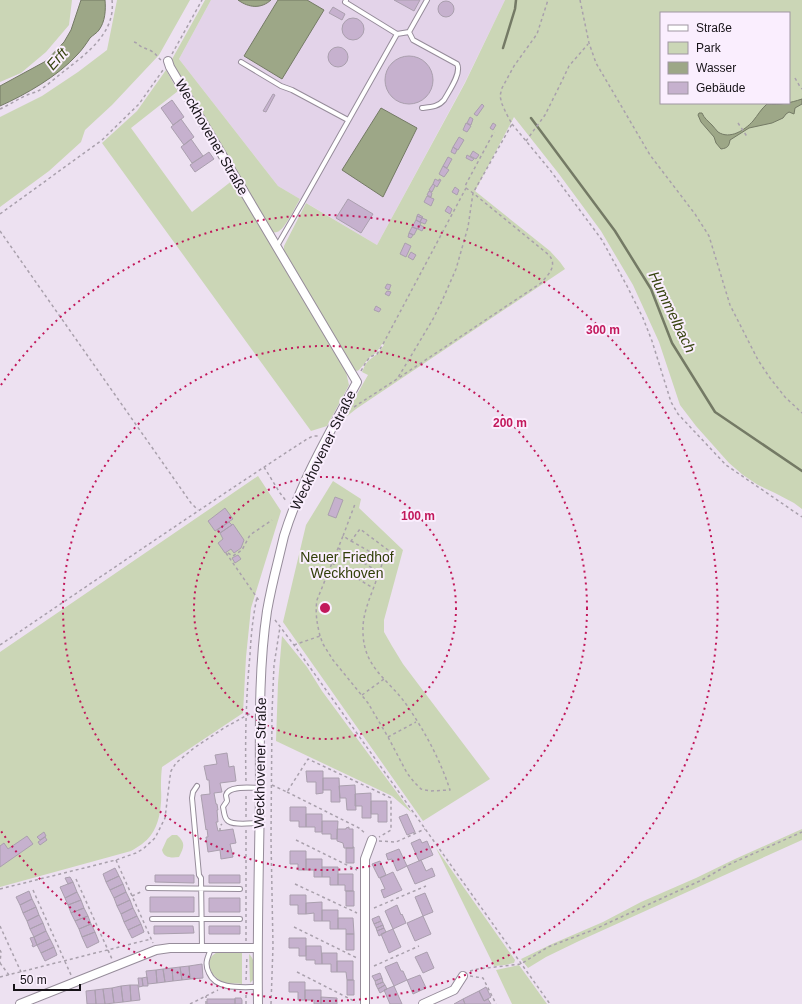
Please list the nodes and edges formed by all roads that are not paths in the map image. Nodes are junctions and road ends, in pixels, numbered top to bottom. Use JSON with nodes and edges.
{"nodes":[{"id":1,"x":427,"y":0,"type":"edge"},
{"id":2,"x":344,"y":1,"type":"edge"},
{"id":3,"x":409,"y":32,"type":"junction"},
{"id":4,"x":397,"y":34,"type":"junction"},
{"id":5,"x":241,"y":62,"type":"dead end"},
{"id":6,"x":167,"y":64,"type":"road end"},
{"id":7,"x":422,"y":108,"type":"dead end"},
{"id":8,"x":348,"y":120,"type":"junction"},
{"id":9,"x":276,"y":247,"type":"junction"},
{"id":10,"x":197,"y":786,"type":"dead end"},
{"id":11,"x":260,"y":788,"type":"junction"},
{"id":12,"x":259,"y":823,"type":"junction"},
{"id":13,"x":372,"y":840,"type":"road end"},
{"id":14,"x":148,"y":888,"type":"road end"},
{"id":15,"x":202,"y":889,"type":"junction"},
{"id":16,"x":240,"y":889,"type":"dead end"},
{"id":17,"x":152,"y":919,"type":"dead end"},
{"id":18,"x":202,"y":919,"type":"junction"},
{"id":19,"x":240,"y":919,"type":"dead end"},
{"id":20,"x":202,"y":948,"type":"junction"},
{"id":21,"x":211,"y":948,"type":"junction"},
{"id":22,"x":257,"y":948,"type":"junction"},
{"id":23,"x":463,"y":976,"type":"road end"},
{"id":24,"x":257,"y":987,"type":"junction"},
{"id":25,"x":20,"y":1004,"type":"edge"},
{"id":26,"x":258,"y":1004,"type":"edge"},
{"id":27,"x":365,"y":1004,"type":"edge"},
{"id":28,"x":423,"y":1004,"type":"edge"}],
"edges":[{"from":1,"to":3,"type":"lane"},
{"from":2,"to":4,"type":"lane"},
{"from":3,"to":4,"type":"lane"},
{"from":3,"to":7,"type":"lane"},
{"from":4,"to":8,"type":"lane"},
{"from":5,"to":8,"type":"lane"},
{"from":6,"to":9,"type":"street","name":"Weckhovener Straße"},
{"from":8,"to":9,"type":"lane"},
{"from":9,"to":11,"type":"street","name":"Weckhovener Straße"},
{"from":10,"to":15,"type":"lane"},
{"from":11,"to":12,"type":"street","name":"Weckhovener Straße"},
{"from":11,"to":12,"type":"lane"},
{"from":12,"to":22,"type":"street","name":"Weckhovener Straße"},
{"from":13,"to":27,"type":"street"},
{"from":14,"to":15,"type":"lane"},
{"from":15,"to":16,"type":"lane"},
{"from":15,"to":18,"type":"lane"},
{"from":17,"to":18,"type":"lane"},
{"from":18,"to":19,"type":"lane"},
{"from":18,"to":20,"type":"lane"},
{"from":20,"to":21,"type":"street"},
{"from":20,"to":25,"type":"street"},
{"from":21,"to":22,"type":"street"},
{"from":21,"to":24,"type":"lane"},
{"from":22,"to":24,"type":"street","name":"Weckhovener Straße"},
{"from":23,"to":28,"type":"street"},
{"from":24,"to":26,"type":"street","name":"Weckhovener Straße"}]}
